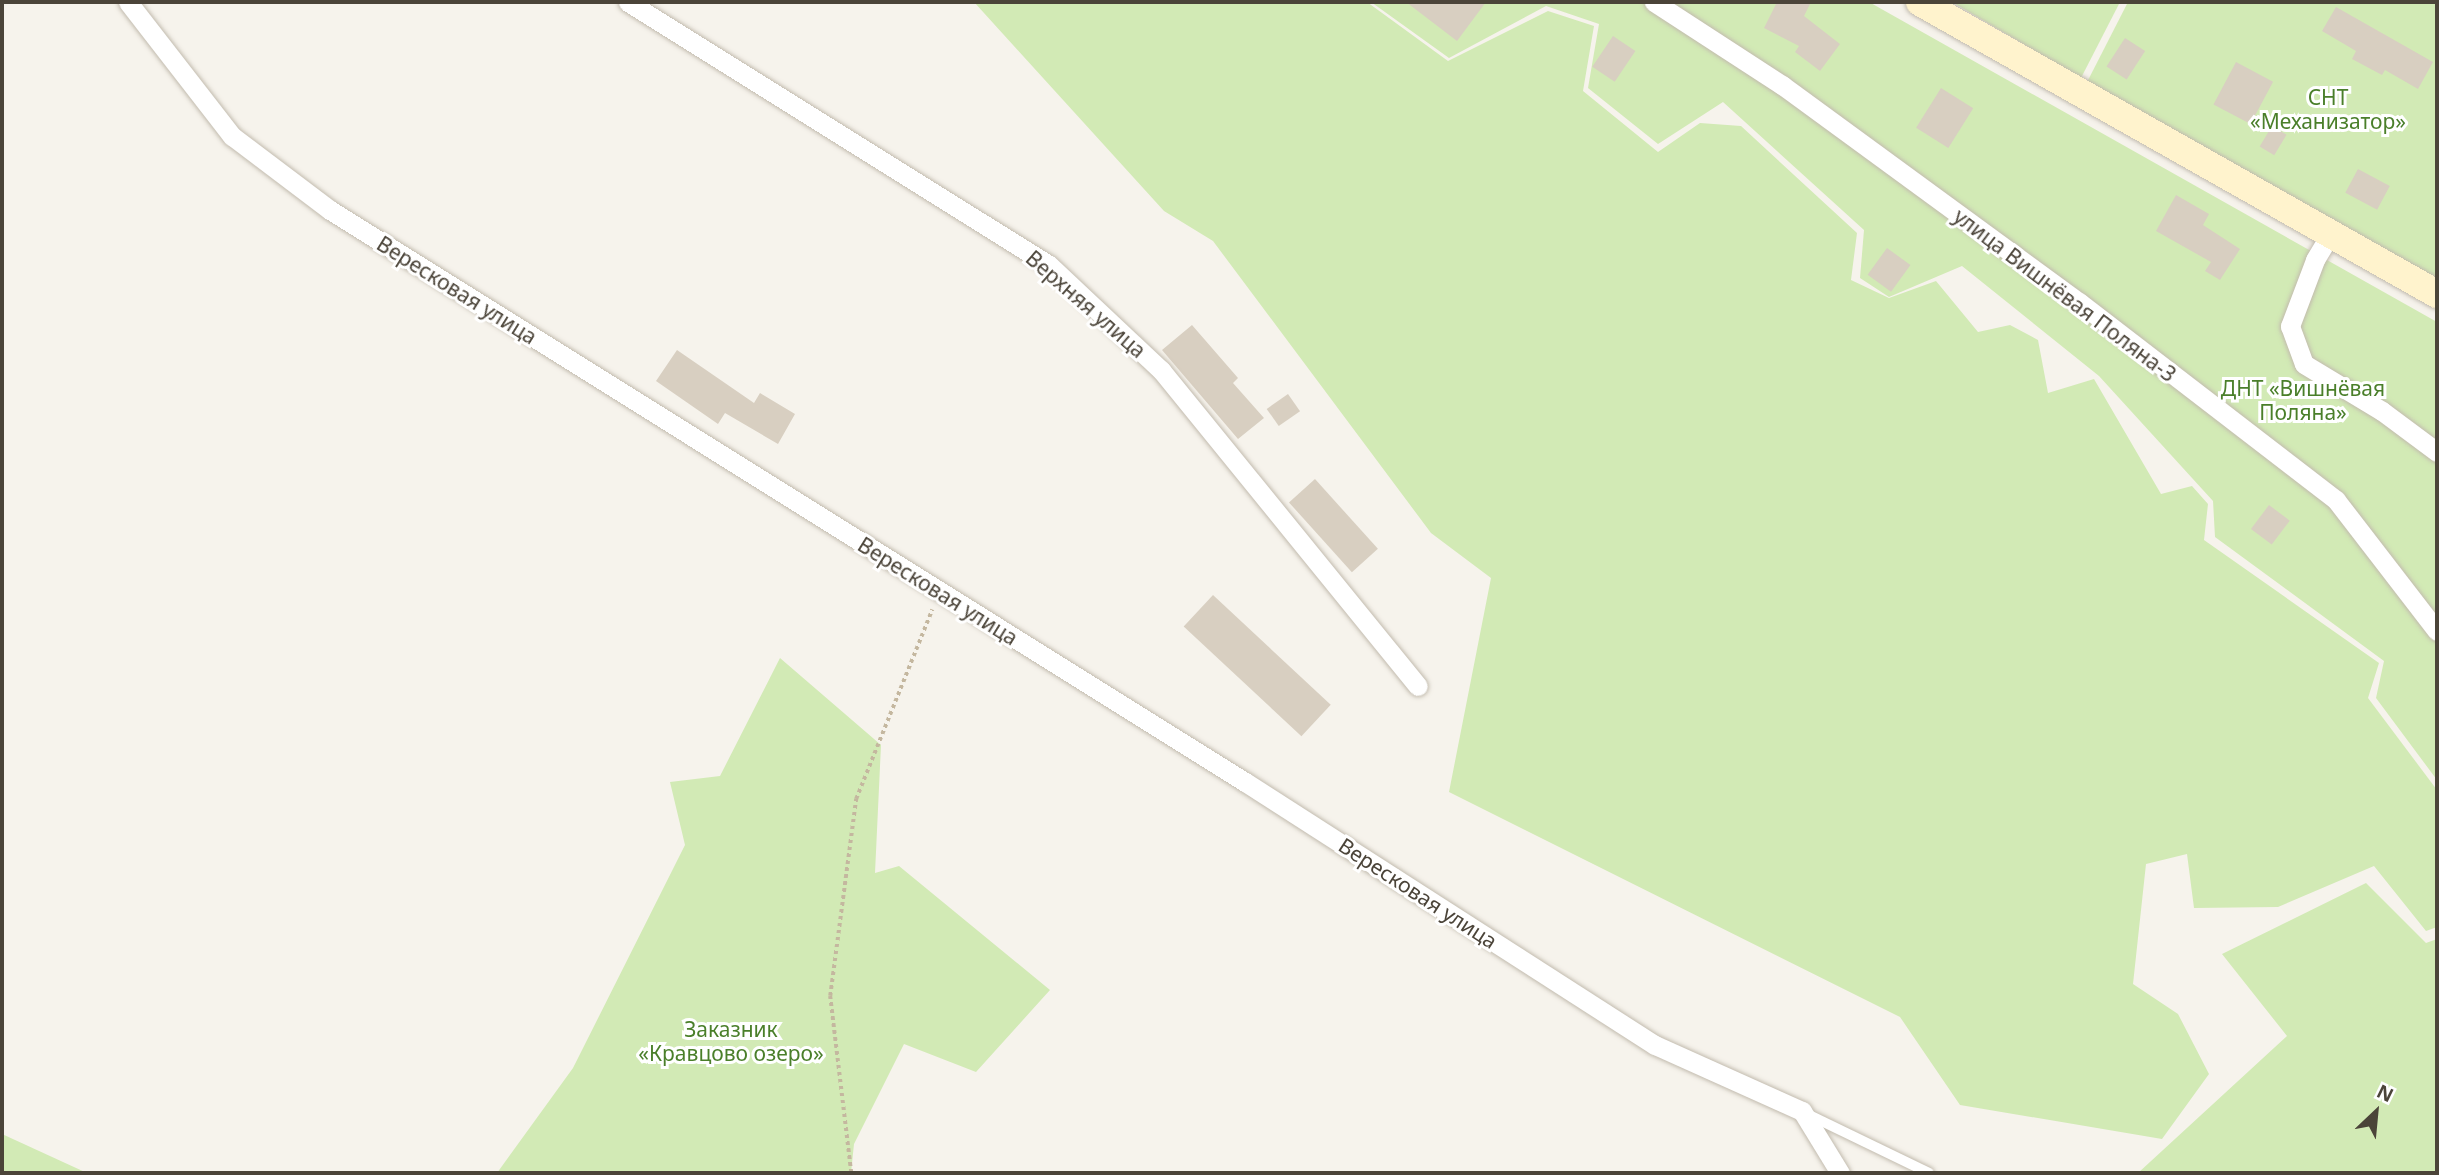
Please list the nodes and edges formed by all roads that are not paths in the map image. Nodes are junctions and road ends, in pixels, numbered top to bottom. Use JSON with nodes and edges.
{"nodes":[{"id":1,"x":128,"y":2,"type":"edge"},
{"id":2,"x":628,"y":2,"type":"edge"},
{"id":3,"x":1654,"y":2,"type":"edge"},
{"id":4,"x":1920,"y":2,"type":"edge"},
{"id":5,"x":2331,"y":233,"type":"junction"},
{"id":6,"x":2437,"y":294,"type":"edge"},
{"id":7,"x":2437,"y":452,"type":"edge"},
{"id":8,"x":2437,"y":631,"type":"edge"},
{"id":9,"x":1418,"y":686,"type":"dead end"},
{"id":10,"x":1802,"y":1111,"type":"junction"},
{"id":11,"x":1840,"y":1173,"type":"edge"},
{"id":12,"x":1929,"y":1173,"type":"edge"}],
"edges":[{"from":1,"to":10,"type":"street","name":"Вересковая улица"},
{"from":2,"to":9,"type":"street","name":"Верхняя улица"},
{"from":3,"to":8,"type":"street","name":"улица Вишнёвая Поляна-3"},
{"from":4,"to":5,"type":"main road"},
{"from":5,"to":6,"type":"main road"},
{"from":5,"to":7,"type":"street"},
{"from":10,"to":11,"type":"street"},
{"from":10,"to":12,"type":"lane"}]}
